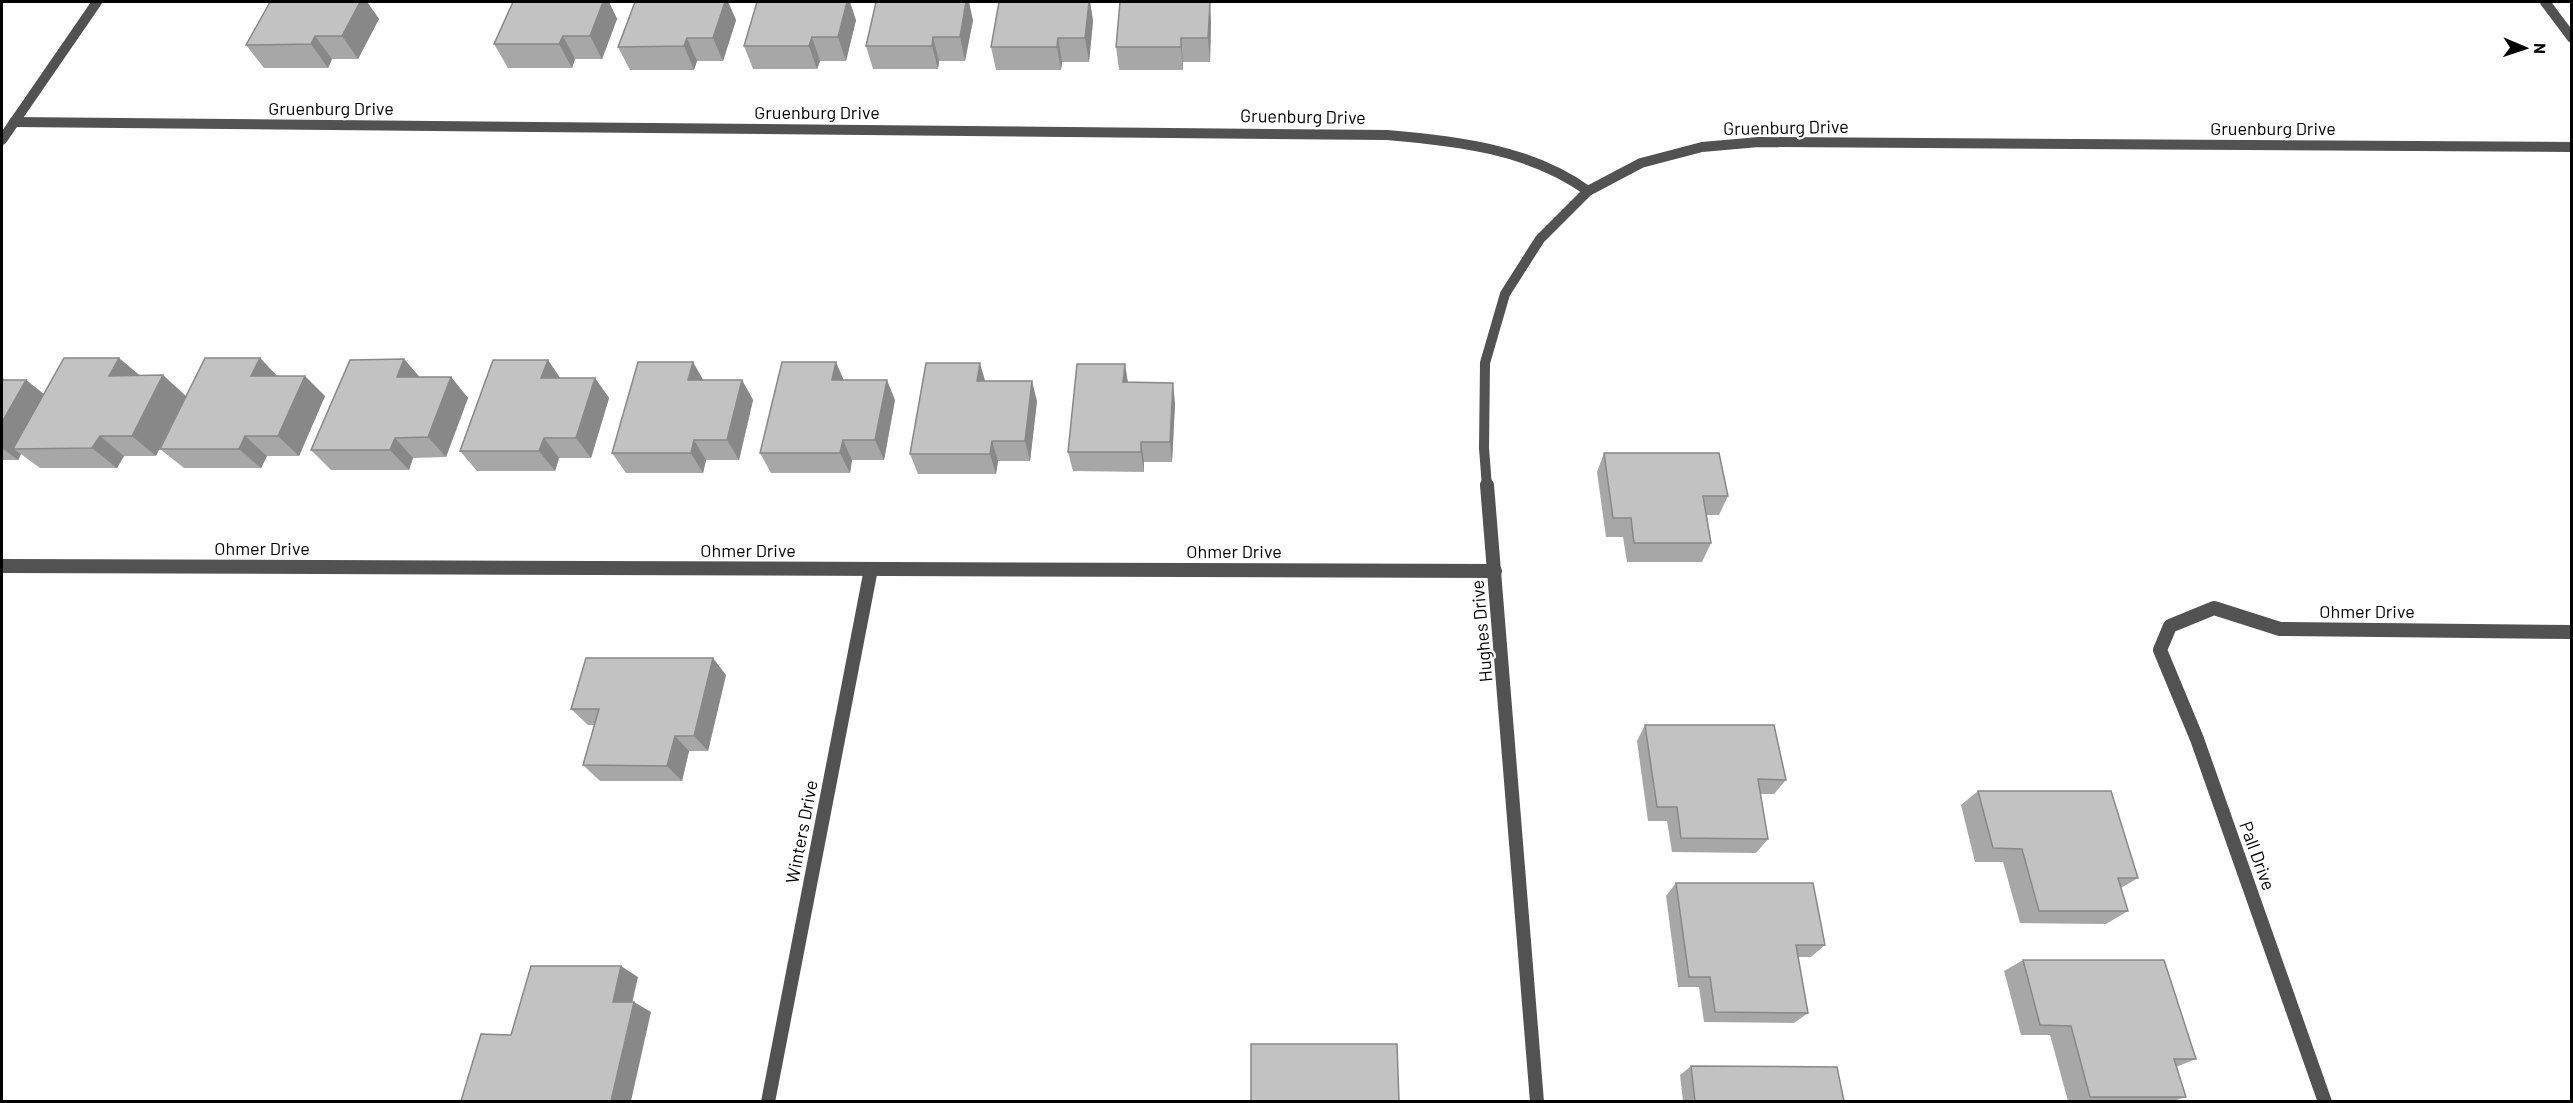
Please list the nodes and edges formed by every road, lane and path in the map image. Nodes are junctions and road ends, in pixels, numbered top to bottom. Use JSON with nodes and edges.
{"nodes":[{"id":1,"x":97,"y":2,"type":"edge"},
{"id":2,"x":2545,"y":2,"type":"edge"},
{"id":3,"x":2571,"y":38,"type":"edge"},
{"id":4,"x":14,"y":122,"type":"junction"},
{"id":5,"x":2,"y":140,"type":"edge"},
{"id":6,"x":2571,"y":147,"type":"edge"},
{"id":7,"x":1588,"y":191,"type":"junction"},
{"id":8,"x":2,"y":566,"type":"edge"},
{"id":9,"x":871,"y":569,"type":"junction"},
{"id":10,"x":1495,"y":571,"type":"junction"},
{"id":11,"x":2170,"y":626,"type":"joint"},
{"id":12,"x":2571,"y":632,"type":"edge"},
{"id":13,"x":768,"y":1101,"type":"edge"},
{"id":14,"x":1537,"y":1101,"type":"edge"},
{"id":15,"x":2325,"y":1101,"type":"edge"}],
"edges":[{"from":1,"to":4,"type":"street"},
{"from":2,"to":3,"type":"street"},
{"from":4,"to":5,"type":"street"},
{"from":4,"to":7,"type":"street","name":"Gruenburg Drive"},
{"from":6,"to":7,"type":"street","name":"Gruenburg Drive"},
{"from":7,"to":10,"type":"street","name":"Hughes Drive"},
{"from":8,"to":9,"type":"street","name":"Ohmer Drive"},
{"from":9,"to":10,"type":"street","name":"Ohmer Drive"},
{"from":9,"to":13,"type":"street","name":"Winters Drive"},
{"from":10,"to":14,"type":"street","name":"Hughes Drive"},
{"from":11,"to":12,"type":"street","name":"Ohmer Drive"},
{"from":11,"to":15,"type":"street","name":"Pall Drive"}]}
